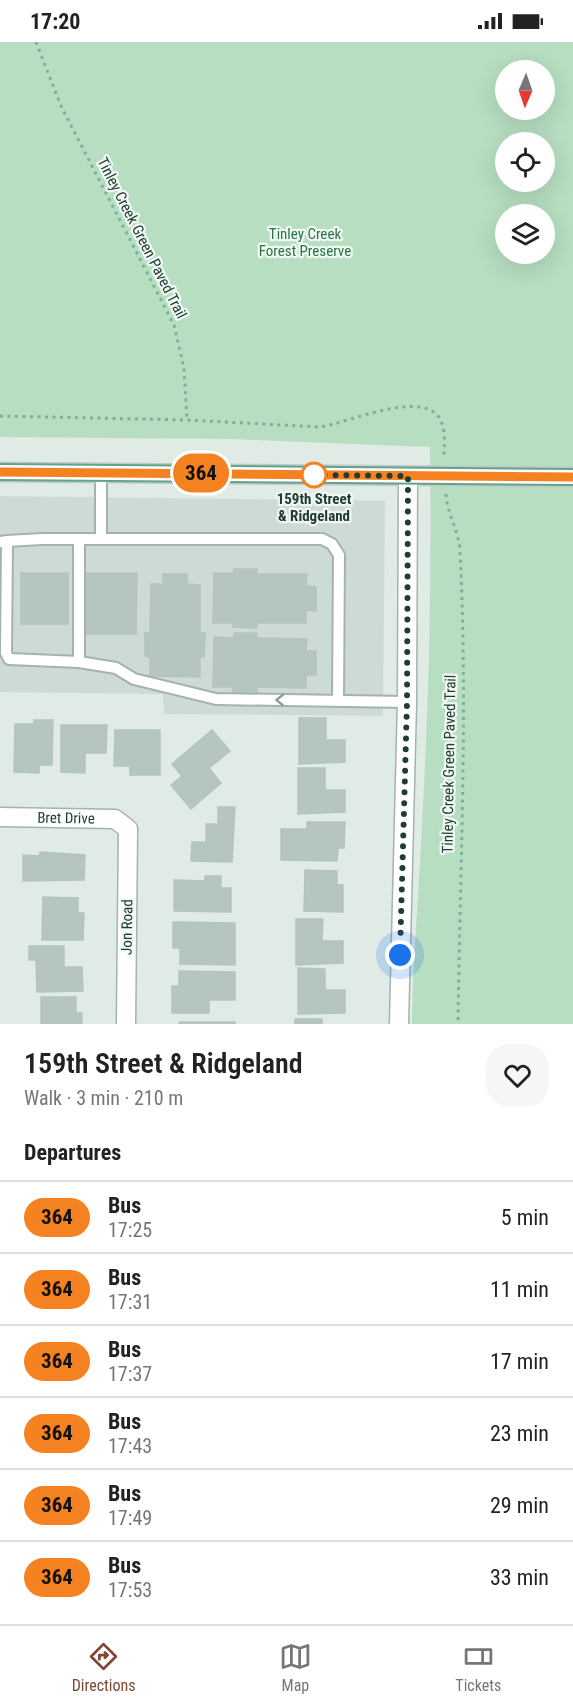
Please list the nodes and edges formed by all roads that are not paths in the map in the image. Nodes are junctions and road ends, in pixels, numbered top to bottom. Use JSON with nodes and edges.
{"nodes":[{"id":1,"x":0,"y":471,"type":"edge"},
{"id":2,"x":101,"y":472,"type":"junction"},
{"id":3,"x":408,"y":476,"type":"junction"},
{"id":4,"x":573,"y":477,"type":"edge"},
{"id":5,"x":79,"y":539,"type":"junction"},
{"id":6,"x":101,"y":539,"type":"junction"},
{"id":7,"x":3,"y":542,"type":"edge"},
{"id":8,"x":79,"y":662,"type":"junction"},
{"id":9,"x":338,"y":701,"type":"junction"},
{"id":10,"x":407,"y":702,"type":"junction"},
{"id":11,"x":0,"y":817,"type":"edge"},
{"id":12,"x":128,"y":829,"type":"joint"},
{"id":13,"x":126,"y":1024,"type":"edge"},
{"id":14,"x":399,"y":1024,"type":"edge"}],
"edges":[{"from":1,"to":2,"type":"main road"},
{"from":2,"to":3,"type":"main road"},
{"from":2,"to":6,"type":"lane"},
{"from":3,"to":4,"type":"main road"},
{"from":3,"to":10,"type":"street"},
{"from":5,"to":6,"type":"lane"},
{"from":5,"to":7,"type":"lane"},
{"from":5,"to":8,"type":"lane"},
{"from":6,"to":9,"type":"lane"},
{"from":7,"to":8,"type":"lane"},
{"from":9,"to":8,"type":"lane","one_way":true},
{"from":9,"to":10,"type":"lane"},
{"from":10,"to":14,"type":"street"},
{"from":11,"to":12,"type":"street","name":"Bret Drive"},
{"from":12,"to":13,"type":"street","name":"Jon Road"}]}
